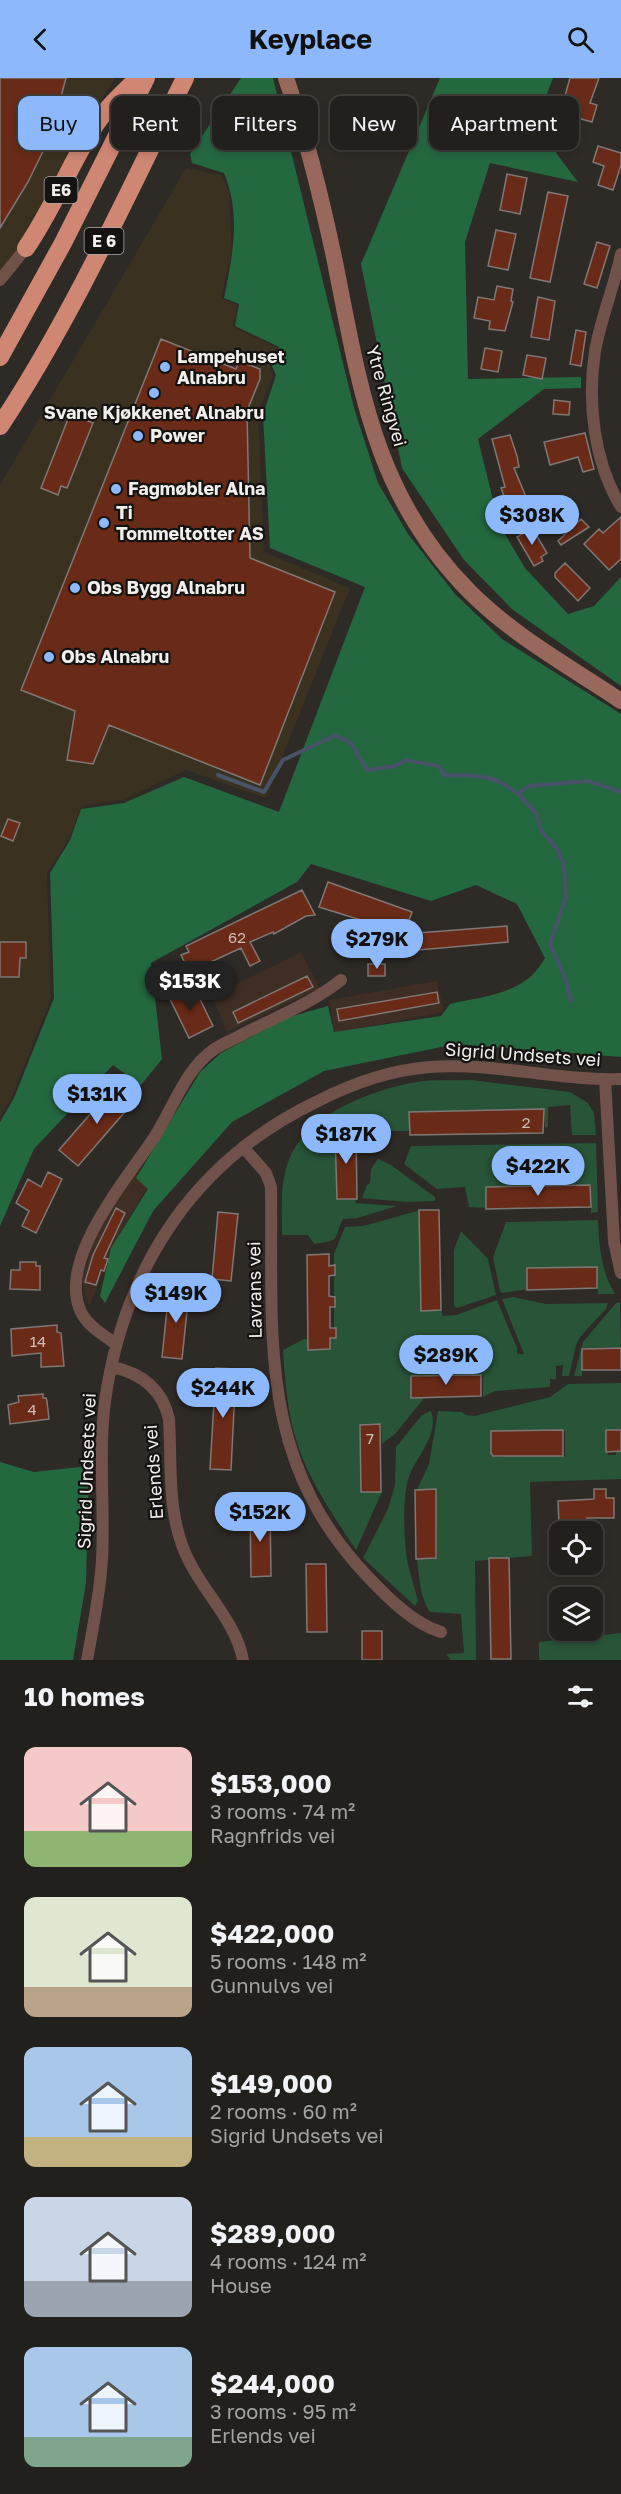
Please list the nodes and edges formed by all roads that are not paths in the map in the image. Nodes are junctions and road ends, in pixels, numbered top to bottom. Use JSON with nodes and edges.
{"nodes":[{"id":1,"x":138,"y":78,"type":"edge"},
{"id":2,"x":146,"y":78,"type":"edge"},
{"id":3,"x":185,"y":78,"type":"edge"},
{"id":4,"x":286,"y":78,"type":"edge"},
{"id":5,"x":26,"y":248,"type":"joint"},
{"id":6,"x":621,"y":254,"type":"edge"},
{"id":7,"x":0,"y":280,"type":"edge"},
{"id":8,"x":0,"y":357,"type":"edge"},
{"id":9,"x":0,"y":426,"type":"edge"},
{"id":10,"x":621,"y":507,"type":"edge"},
{"id":11,"x":621,"y":700,"type":"edge"},
{"id":12,"x":340,"y":980,"type":"dead end"},
{"id":13,"x":605,"y":1079,"type":"junction"},
{"id":14,"x":621,"y":1079,"type":"edge"},
{"id":15,"x":243,"y":1147,"type":"junction"},
{"id":16,"x":621,"y":1273,"type":"edge"},
{"id":17,"x":116,"y":1344,"type":"junction"},
{"id":18,"x":112,"y":1367,"type":"junction"},
{"id":19,"x":441,"y":1632,"type":"dead end"},
{"id":20,"x":87,"y":1660,"type":"edge"},
{"id":21,"x":243,"y":1660,"type":"edge"}],
"edges":[{"from":1,"to":5,"type":"highway","number":"E6"},
{"from":2,"to":8,"type":"highway","number":"E 6"},
{"from":3,"to":9,"type":"highway","number":"E 6"},
{"from":4,"to":11,"type":"main road","name":"Ytre Ringvei"},
{"from":5,"to":7,"type":"street"},
{"from":6,"to":10,"type":"street"},
{"from":12,"to":17,"type":"street"},
{"from":13,"to":14,"type":"street","name":"Sigrid Undsets vei"},
{"from":13,"to":15,"type":"street","name":"Sigrid Undsets vei"},
{"from":13,"to":16,"type":"street"},
{"from":15,"to":17,"type":"street","name":"Sigrid Undsets vei"},
{"from":15,"to":19,"type":"street","name":"Lavrans vei"},
{"from":17,"to":18,"type":"street","name":"Sigrid Undsets vei"},
{"from":18,"to":20,"type":"street","name":"Sigrid Undsets vei"},
{"from":18,"to":21,"type":"street","name":"Erlends vei"}]}
